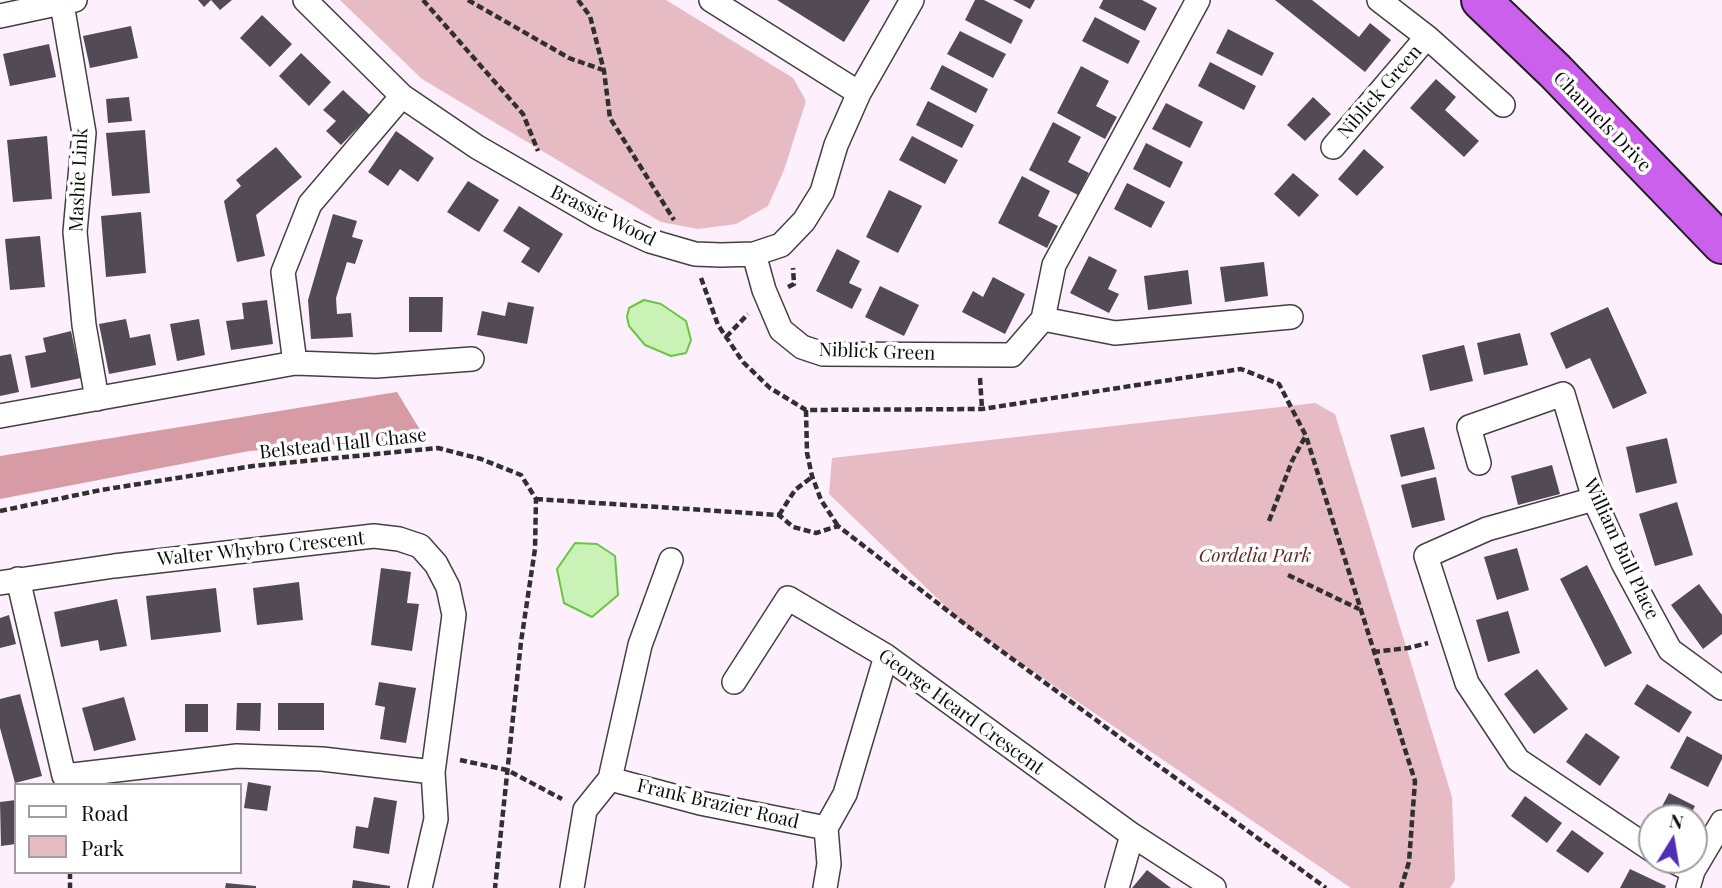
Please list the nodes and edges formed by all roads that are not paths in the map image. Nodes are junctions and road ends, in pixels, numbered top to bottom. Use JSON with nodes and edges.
{"nodes":[{"id":1,"x":305,"y":0,"type":"edge"},
{"id":2,"x":711,"y":0,"type":"edge"},
{"id":3,"x":912,"y":0,"type":"edge"},
{"id":4,"x":1198,"y":0,"type":"edge"},
{"id":5,"x":1379,"y":0,"type":"edge"},
{"id":6,"x":1481,"y":0,"type":"edge"},
{"id":7,"x":69,"y":2,"type":"edge"},
{"id":8,"x":0,"y":16,"type":"edge"},
{"id":9,"x":1427,"y":37,"type":"junction"},
{"id":10,"x":859,"y":93,"type":"junction"},
{"id":11,"x":402,"y":96,"type":"junction"},
{"id":12,"x":1503,"y":105,"type":"dead end"},
{"id":13,"x":1333,"y":147,"type":"dead end"},
{"id":14,"x":1722,"y":244,"type":"edge"},
{"id":15,"x":754,"y":254,"type":"junction"},
{"id":16,"x":1291,"y":317,"type":"dead end"},
{"id":17,"x":1043,"y":319,"type":"junction"},
{"id":18,"x":472,"y":359,"type":"dead end"},
{"id":19,"x":295,"y":363,"type":"junction"},
{"id":20,"x":97,"y":399,"type":"junction"},
{"id":21,"x":0,"y":416,"type":"edge"},
{"id":22,"x":1479,"y":463,"type":"dead end"},
{"id":23,"x":1594,"y":499,"type":"junction"},
{"id":24,"x":671,"y":560,"type":"dead end"},
{"id":25,"x":9,"y":581,"type":"edge"},
{"id":26,"x":886,"y":656,"type":"junction"},
{"id":27,"x":734,"y":682,"type":"dead end"},
{"id":28,"x":1722,"y":688,"type":"edge"},
{"id":29,"x":434,"y":763,"type":"junction"},
{"id":30,"x":610,"y":779,"type":"junction"},
{"id":31,"x":1722,"y":821,"type":"edge"},
{"id":32,"x":826,"y":828,"type":"junction"},
{"id":33,"x":1132,"y":835,"type":"junction"},
{"id":34,"x":1638,"y":841,"type":"edge"},
{"id":35,"x":1690,"y":880,"type":"edge"},
{"id":36,"x":420,"y":888,"type":"edge"},
{"id":37,"x":572,"y":888,"type":"edge"},
{"id":38,"x":825,"y":888,"type":"edge"},
{"id":39,"x":1117,"y":888,"type":"edge"},
{"id":40,"x":1214,"y":888,"type":"edge"}],
"edges":[{"from":1,"to":11,"type":"street","name":"Brassie Wood"},
{"from":2,"to":10,"type":"street"},
{"from":3,"to":10,"type":"street","name":"Brassie Wood"},
{"from":4,"to":17,"type":"street","name":"Niblick Green"},
{"from":5,"to":9,"type":"street","name":"Niblick Green"},
{"from":6,"to":14,"type":"highway","name":"Channels Drive"},
{"from":7,"to":8,"type":"street","name":"Mashie Link"},
{"from":7,"to":20,"type":"street","name":"Mashie Link"},
{"from":9,"to":12,"type":"street","name":"Niblick Green"},
{"from":9,"to":13,"type":"street","name":"Niblick Green"},
{"from":10,"to":15,"type":"street","name":"Brassie Wood"},
{"from":11,"to":15,"type":"street","name":"Brassie Wood"},
{"from":11,"to":19,"type":"street"},
{"from":15,"to":17,"type":"street","name":"Niblick Green"},
{"from":16,"to":17,"type":"street"},
{"from":18,"to":19,"type":"street"},
{"from":19,"to":20,"type":"street"},
{"from":20,"to":21,"type":"street"},
{"from":22,"to":23,"type":"street","name":"William Bull Place"},
{"from":23,"to":28,"type":"street","name":"William Bull Place"},
{"from":23,"to":34,"type":"street"},
{"from":24,"to":30,"type":"street"},
{"from":25,"to":29,"type":"street"},
{"from":25,"to":29,"type":"street","name":"Walter Whybro Crescent"},
{"from":26,"to":27,"type":"street","name":"George Heard Crescent"},
{"from":26,"to":32,"type":"street","name":"Frank Brazier Road"},
{"from":26,"to":33,"type":"street","name":"George Heard Crescent"},
{"from":29,"to":36,"type":"street","name":"Walter Whybro Crescent"},
{"from":30,"to":32,"type":"street","name":"Frank Brazier Road"},
{"from":30,"to":37,"type":"street"},
{"from":31,"to":35,"type":"street"},
{"from":32,"to":38,"type":"street","name":"Frank Brazier Road"},
{"from":33,"to":39,"type":"street"},
{"from":33,"to":40,"type":"street","name":"George Heard Crescent"}]}
